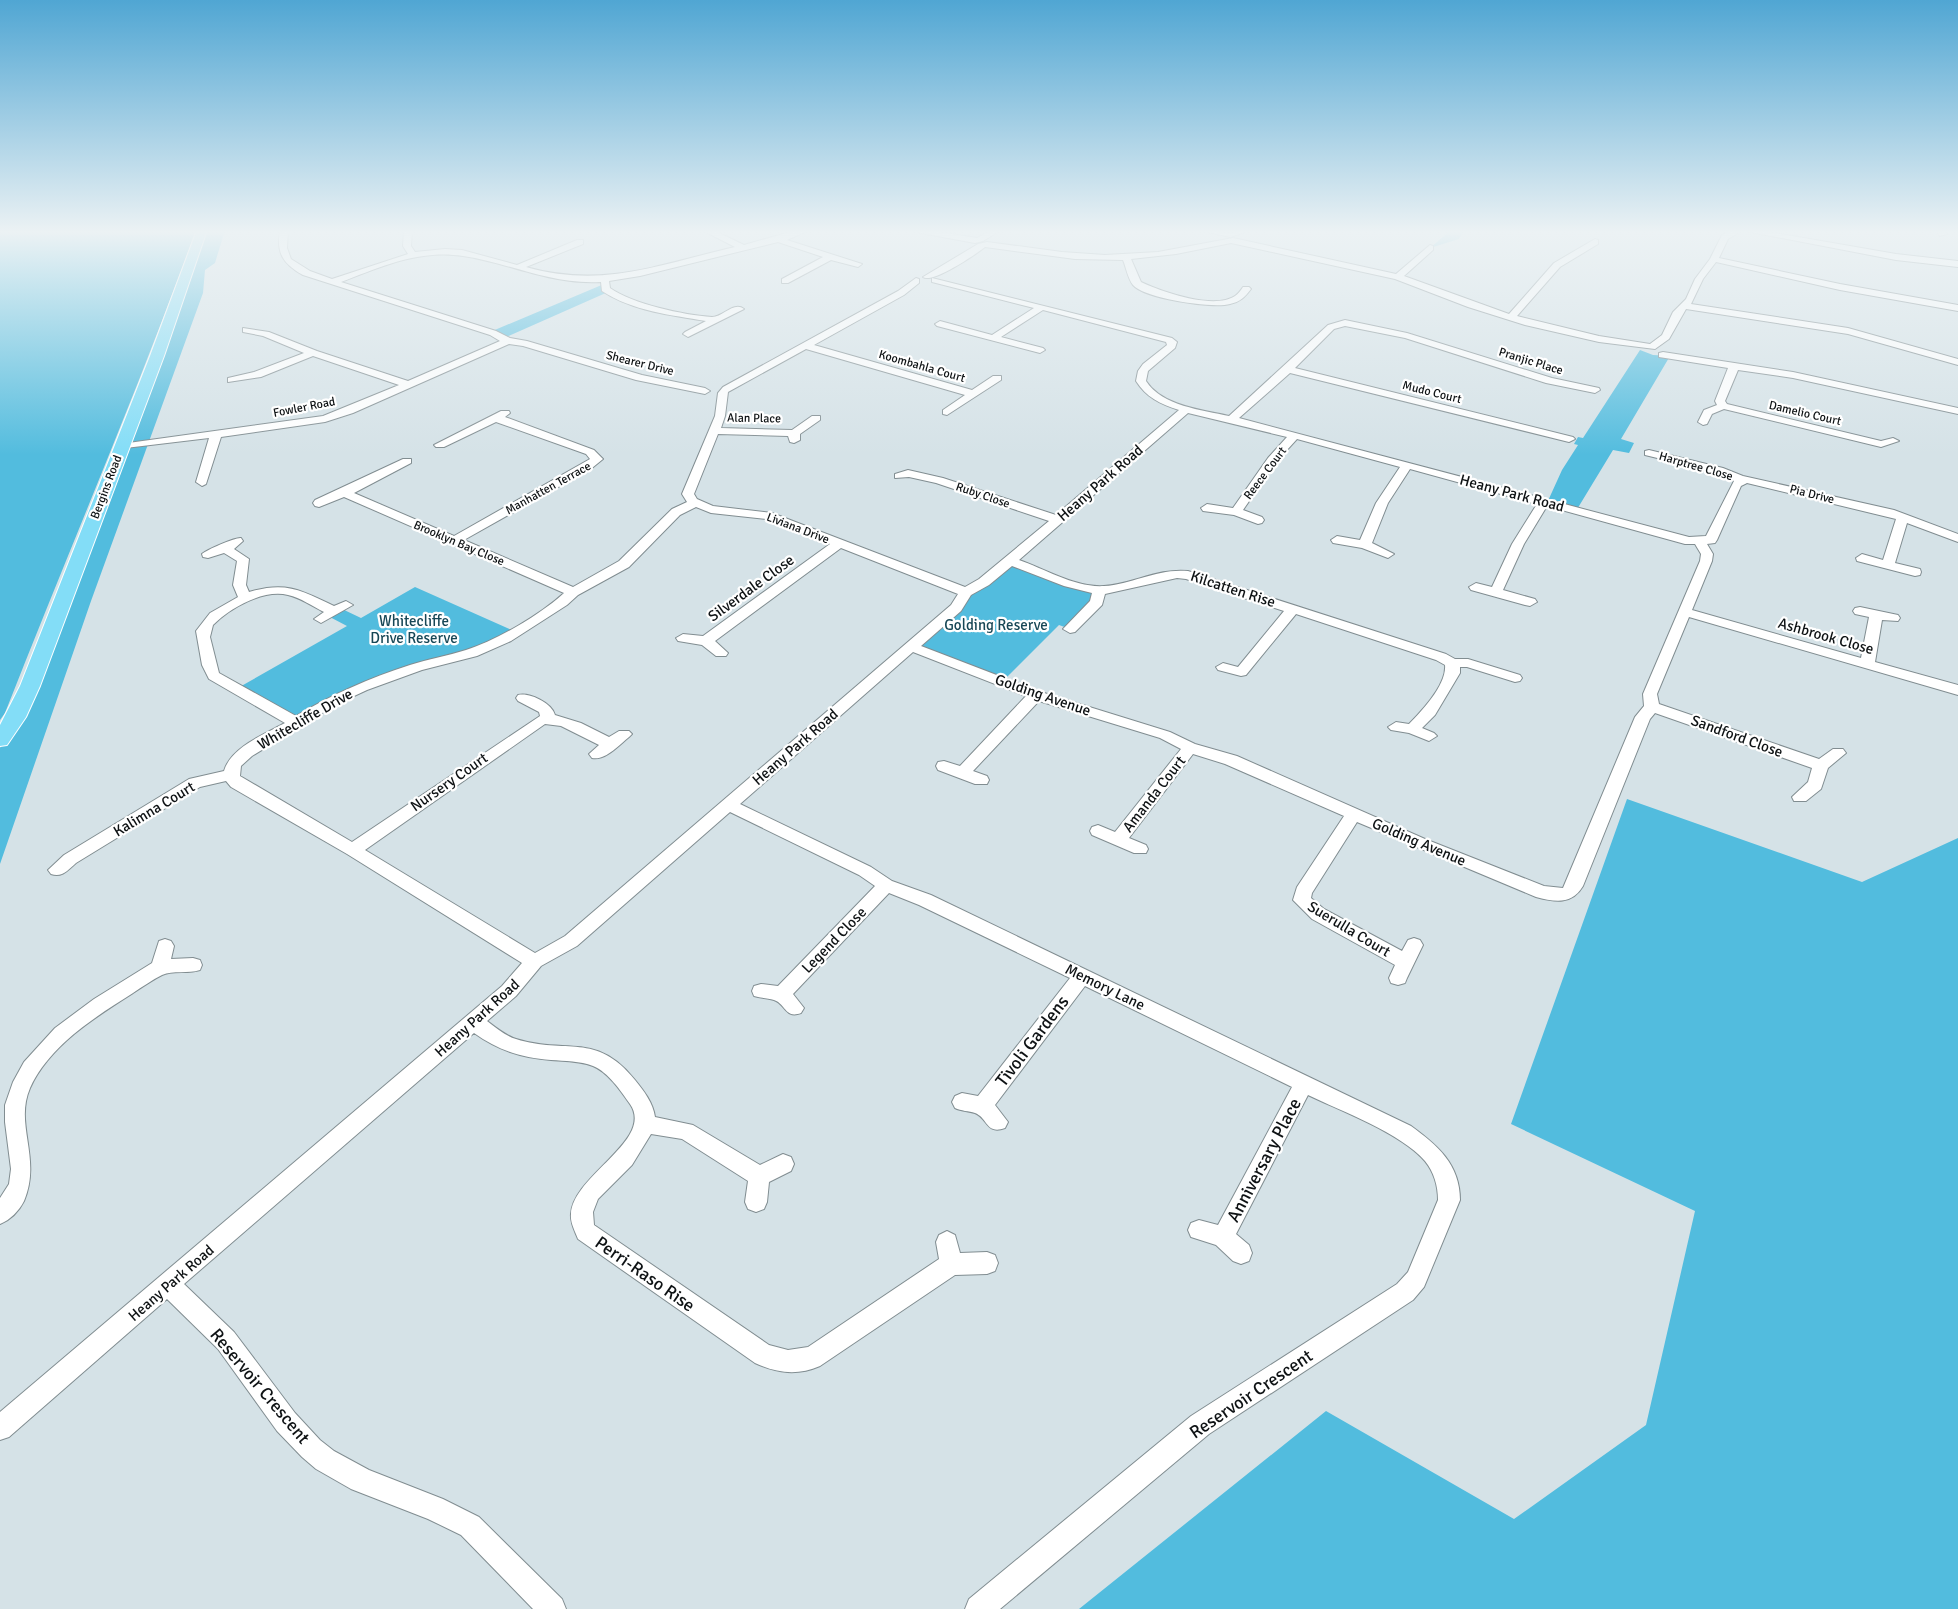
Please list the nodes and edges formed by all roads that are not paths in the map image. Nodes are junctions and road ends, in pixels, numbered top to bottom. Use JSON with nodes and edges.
{"nodes":[{"id":1,"x":173,"y":305,"type":"edge"},
{"id":2,"x":405,"y":305,"type":"edge"},
{"id":3,"x":643,"y":305,"type":"edge"},
{"id":4,"x":879,"y":305,"type":"edge"},
{"id":5,"x":1028,"y":305,"type":"edge"},
{"id":6,"x":1474,"y":305,"type":"edge"},
{"id":7,"x":1521,"y":305,"type":"edge"},
{"id":8,"x":1942,"y":305,"type":"edge"},
{"id":9,"x":1685,"y":306,"type":"joint"},
{"id":10,"x":1040,"y":308,"type":"junction"},
{"id":11,"x":1958,"y":308,"type":"edge"},
{"id":12,"x":739,"y":309,"type":"dead end"},
{"id":13,"x":1510,"y":318,"type":"junction"},
{"id":14,"x":716,"y":320,"type":"junction"},
{"id":15,"x":940,"y":324,"type":"dead end"},
{"id":16,"x":246,"y":330,"type":"dead end"},
{"id":17,"x":688,"y":334,"type":"dead end"},
{"id":18,"x":1666,"y":337,"type":"junction"},
{"id":19,"x":993,"y":338,"type":"junction"},
{"id":20,"x":508,"y":341,"type":"junction"},
{"id":21,"x":806,"y":346,"type":"junction"},
{"id":22,"x":1649,"y":348,"type":"junction"},
{"id":23,"x":1040,"y":350,"type":"dead end"},
{"id":24,"x":1664,"y":352,"type":"junction"},
{"id":25,"x":313,"y":353,"type":"junction"},
{"id":26,"x":1958,"y":362,"type":"edge"},
{"id":27,"x":1734,"y":366,"type":"junction"},
{"id":28,"x":1288,"y":370,"type":"junction"},
{"id":29,"x":997,"y":378,"type":"dead end"},
{"id":30,"x":232,"y":380,"type":"dead end"},
{"id":31,"x":408,"y":385,"type":"junction"},
{"id":32,"x":715,"y":390,"type":"junction"},
{"id":33,"x":1596,"y":390,"type":"dead end"},
{"id":34,"x":973,"y":394,"type":"junction"},
{"id":35,"x":1724,"y":406,"type":"junction"},
{"id":36,"x":1185,"y":410,"type":"junction"},
{"id":37,"x":509,"y":411,"type":"dead end"},
{"id":38,"x":1958,"y":411,"type":"edge"},
{"id":39,"x":947,"y":412,"type":"dead end"},
{"id":40,"x":496,"y":418,"type":"junction"},
{"id":41,"x":816,"y":418,"type":"dead end"},
{"id":42,"x":1232,"y":419,"type":"junction"},
{"id":43,"x":1703,"y":422,"type":"dead end"},
{"id":44,"x":714,"y":431,"type":"junction"},
{"id":45,"x":216,"y":435,"type":"junction"},
{"id":46,"x":1295,"y":435,"type":"junction"},
{"id":47,"x":1569,"y":439,"type":"dead end"},
{"id":48,"x":1893,"y":441,"type":"dead end"},
{"id":49,"x":440,"y":445,"type":"dead end"},
{"id":50,"x":120,"y":447,"type":"junction"},
{"id":51,"x":1649,"y":453,"type":"dead end"},
{"id":52,"x":407,"y":461,"type":"dead end"},
{"id":53,"x":1406,"y":465,"type":"junction"},
{"id":54,"x":907,"y":472,"type":"dead end"},
{"id":55,"x":1742,"y":480,"type":"junction"},
{"id":56,"x":202,"y":482,"type":"dead end"},
{"id":57,"x":344,"y":493,"type":"junction"},
{"id":58,"x":1544,"y":502,"type":"junction"},
{"id":59,"x":319,"y":503,"type":"dead end"},
{"id":60,"x":694,"y":503,"type":"junction"},
{"id":61,"x":1207,"y":508,"type":"dead end"},
{"id":62,"x":1236,"y":512,"type":"junction"},
{"id":63,"x":1902,"y":517,"type":"junction"},
{"id":64,"x":1058,"y":520,"type":"junction"},
{"id":65,"x":1258,"y":520,"type":"dead end"},
{"id":66,"x":1958,"y":538,"type":"edge"},
{"id":67,"x":1336,"y":540,"type":"dead end"},
{"id":68,"x":237,"y":541,"type":"dead end"},
{"id":69,"x":454,"y":541,"type":"junction"},
{"id":70,"x":1700,"y":542,"type":"junction"},
{"id":71,"x":839,"y":544,"type":"junction"},
{"id":72,"x":1365,"y":545,"type":"junction"},
{"id":73,"x":225,"y":549,"type":"junction"},
{"id":74,"x":208,"y":554,"type":"dead end"},
{"id":75,"x":1388,"y":554,"type":"dead end"},
{"id":76,"x":1862,"y":558,"type":"dead end"},
{"id":77,"x":1010,"y":561,"type":"junction"},
{"id":78,"x":1888,"y":565,"type":"junction"},
{"id":79,"x":1915,"y":572,"type":"dead end"},
{"id":80,"x":1476,"y":587,"type":"dead end"},
{"id":81,"x":1099,"y":590,"type":"junction"},
{"id":82,"x":573,"y":592,"type":"junction"},
{"id":83,"x":966,"y":592,"type":"junction"},
{"id":84,"x":1496,"y":592,"type":"junction"},
{"id":85,"x":248,"y":598,"type":"junction"},
{"id":86,"x":1530,"y":602,"type":"dead end"},
{"id":87,"x":346,"y":605,"type":"dead end"},
{"id":88,"x":1293,"y":609,"type":"junction"},
{"id":89,"x":1686,"y":612,"type":"junction"},
{"id":90,"x":1860,"y":612,"type":"dead end"},
{"id":91,"x":1876,"y":616,"type":"junction"},
{"id":92,"x":1893,"y":618,"type":"dead end"},
{"id":93,"x":1070,"y":629,"type":"dead end"},
{"id":94,"x":683,"y":638,"type":"dead end"},
{"id":95,"x":706,"y":641,"type":"junction"},
{"id":96,"x":912,"y":646,"type":"junction"},
{"id":97,"x":720,"y":653,"type":"dead end"},
{"id":98,"x":1452,"y":663,"type":"junction"},
{"id":99,"x":1867,"y":664,"type":"junction"},
{"id":100,"x":1223,"y":667,"type":"dead end"},
{"id":101,"x":1515,"y":678,"type":"dead end"},
{"id":102,"x":1958,"y":690,"type":"edge"},
{"id":103,"x":1036,"y":695,"type":"junction"},
{"id":104,"x":523,"y":698,"type":"dead end"},
{"id":105,"x":1652,"y":706,"type":"junction"},
{"id":106,"x":548,"y":718,"type":"junction"},
{"id":107,"x":297,"y":723,"type":"junction"},
{"id":108,"x":1396,"y":727,"type":"dead end"},
{"id":109,"x":1412,"y":729,"type":"junction"},
{"id":110,"x":624,"y":734,"type":"dead end"},
{"id":111,"x":1430,"y":736,"type":"dead end"},
{"id":112,"x":0,"y":740,"type":"edge"},
{"id":113,"x":610,"y":744,"type":"junction"},
{"id":114,"x":1190,"y":748,"type":"junction"},
{"id":115,"x":1838,"y":753,"type":"dead end"},
{"id":116,"x":597,"y":754,"type":"dead end"},
{"id":117,"x":1821,"y":765,"type":"junction"},
{"id":118,"x":944,"y":766,"type":"dead end"},
{"id":119,"x":963,"y":772,"type":"junction"},
{"id":120,"x":231,"y":774,"type":"junction"},
{"id":121,"x":981,"y":780,"type":"dead end"},
{"id":122,"x":1800,"y":797,"type":"dead end"},
{"id":123,"x":729,"y":804,"type":"junction"},
{"id":124,"x":1353,"y":814,"type":"junction"},
{"id":125,"x":1098,"y":831,"type":"dead end"},
{"id":126,"x":1118,"y":840,"type":"junction"},
{"id":127,"x":1140,"y":849,"type":"dead end"},
{"id":128,"x":353,"y":850,"type":"junction"},
{"id":129,"x":57,"y":870,"type":"dead end"},
{"id":130,"x":886,"y":885,"type":"junction"},
{"id":131,"x":1414,"y":945,"type":"dead end"},
{"id":132,"x":165,"y":946,"type":"dead end"},
{"id":133,"x":534,"y":961,"type":"junction"},
{"id":134,"x":193,"y":965,"type":"dead end"},
{"id":135,"x":160,"y":966,"type":"junction"},
{"id":136,"x":1082,"y":976,"type":"junction"},
{"id":137,"x":761,"y":991,"type":"dead end"},
{"id":138,"x":473,"y":1022,"type":"junction"},
{"id":139,"x":1304,"y":1084,"type":"junction"},
{"id":140,"x":962,"y":1102,"type":"dead end"},
{"id":141,"x":983,"y":1106,"type":"junction"},
{"id":142,"x":998,"y":1122,"type":"dead end"},
{"id":143,"x":644,"y":1124,"type":"junction"},
{"id":144,"x":783,"y":1164,"type":"dead end"},
{"id":145,"x":759,"y":1176,"type":"junction"},
{"id":146,"x":1449,"y":1200,"type":"joint"},
{"id":147,"x":756,"y":1202,"type":"dead end"},
{"id":148,"x":0,"y":1214,"type":"edge"},
{"id":149,"x":1199,"y":1230,"type":"dead end"},
{"id":150,"x":1223,"y":1237,"type":"junction"},
{"id":151,"x":947,"y":1242,"type":"dead end"},
{"id":152,"x":1241,"y":1253,"type":"dead end"},
{"id":153,"x":987,"y":1263,"type":"dead end"},
{"id":154,"x":951,"y":1264,"type":"junction"},
{"id":155,"x":169,"y":1285,"type":"junction"},
{"id":156,"x":0,"y":1428,"type":"edge"},
{"id":157,"x":552,"y":1609,"type":"edge"},
{"id":158,"x":979,"y":1609,"type":"edge"}],
"edges":[{"from":1,"to":50,"type":"main road","name":"Bergins Road"},
{"from":2,"to":20,"type":"street","name":"Shearer Drive"},
{"from":3,"to":14,"type":"street"},
{"from":4,"to":21,"type":"street"},
{"from":5,"to":10,"type":"street"},
{"from":6,"to":13,"type":"street"},
{"from":7,"to":13,"type":"street"},
{"from":8,"to":11,"type":"street"},
{"from":9,"to":18,"type":"street"},
{"from":9,"to":26,"type":"street"},
{"from":10,"to":19,"type":"street"},
{"from":10,"to":36,"type":"street"},
{"from":12,"to":14,"type":"street"},
{"from":13,"to":22,"type":"street"},
{"from":14,"to":17,"type":"street"},
{"from":15,"to":19,"type":"street"},
{"from":16,"to":25,"type":"street"},
{"from":18,"to":22,"type":"street"},
{"from":18,"to":24,"type":"street"},
{"from":19,"to":23,"type":"street"},
{"from":20,"to":31,"type":"street","name":"Fowler Road"},
{"from":20,"to":32,"type":"street","name":"Shearer Drive"},
{"from":21,"to":32,"type":"street"},
{"from":21,"to":34,"type":"street","name":"Koombahla Court"},
{"from":22,"to":24,"type":"street"},
{"from":24,"to":27,"type":"street"},
{"from":25,"to":30,"type":"street"},
{"from":25,"to":31,"type":"street"},
{"from":27,"to":35,"type":"street"},
{"from":27,"to":38,"type":"street"},
{"from":28,"to":33,"type":"street","name":"Pranjic Place"},
{"from":28,"to":42,"type":"street","name":"Pranjic Place"},
{"from":28,"to":47,"type":"street","name":"Mudo Court"},
{"from":29,"to":34,"type":"street","name":"Koombahla Court"},
{"from":31,"to":45,"type":"street","name":"Fowler Road"},
{"from":32,"to":44,"type":"street"},
{"from":34,"to":39,"type":"street","name":"Koombahla Court"},
{"from":35,"to":43,"type":"street"},
{"from":35,"to":48,"type":"street","name":"Damelio Court"},
{"from":36,"to":42,"type":"street","name":"Heany Park Road"},
{"from":36,"to":64,"type":"street","name":"Heany Park Road"},
{"from":37,"to":40,"type":"street"},
{"from":40,"to":49,"type":"street"},
{"from":40,"to":69,"type":"street","name":"Manhatten Terrace"},
{"from":41,"to":44,"type":"street","name":"Alan Place"},
{"from":42,"to":46,"type":"street","name":"Heany Park Road"},
{"from":44,"to":60,"type":"street"},
{"from":45,"to":50,"type":"street","name":"Fowler Road"},
{"from":45,"to":56,"type":"street"},
{"from":46,"to":53,"type":"street","name":"Heany Park Road"},
{"from":46,"to":62,"type":"street","name":"Reece Court"},
{"from":50,"to":112,"type":"main road","name":"Bergins Road"},
{"from":51,"to":55,"type":"street","name":"Harptree Close"},
{"from":52,"to":57,"type":"street"},
{"from":53,"to":58,"type":"street","name":"Heany Park Road"},
{"from":53,"to":72,"type":"street"},
{"from":54,"to":64,"type":"street","name":"Ruby Close"},
{"from":55,"to":63,"type":"street","name":"Pia Drive"},
{"from":55,"to":70,"type":"street"},
{"from":57,"to":59,"type":"street"},
{"from":57,"to":69,"type":"street","name":"Brooklyn Bay Close"},
{"from":58,"to":70,"type":"street","name":"Heany Park Road"},
{"from":58,"to":84,"type":"street"},
{"from":60,"to":71,"type":"street","name":"Liviana Drive"},
{"from":60,"to":82,"type":"street","name":"Whitecliffe Drive"},
{"from":61,"to":62,"type":"street","name":"Reece Court"},
{"from":62,"to":65,"type":"street","name":"Reece Court"},
{"from":63,"to":66,"type":"street","name":"Pia Drive"},
{"from":63,"to":78,"type":"street"},
{"from":64,"to":77,"type":"street","name":"Heany Park Road"},
{"from":67,"to":72,"type":"street"},
{"from":68,"to":73,"type":"street"},
{"from":69,"to":82,"type":"street","name":"Brooklyn Bay Close"},
{"from":70,"to":89,"type":"street","name":"Golding Avenue"},
{"from":71,"to":83,"type":"street","name":"Liviana Drive"},
{"from":71,"to":95,"type":"street","name":"Silverdale Close"},
{"from":72,"to":75,"type":"street"},
{"from":73,"to":74,"type":"street"},
{"from":73,"to":85,"type":"street"},
{"from":76,"to":78,"type":"street"},
{"from":77,"to":81,"type":"street","name":"Kilcatten Rise"},
{"from":77,"to":83,"type":"street","name":"Heany Park Road"},
{"from":78,"to":79,"type":"street"},
{"from":80,"to":84,"type":"street"},
{"from":81,"to":88,"type":"street","name":"Kilcatten Rise"},
{"from":81,"to":93,"type":"street"},
{"from":82,"to":107,"type":"street","name":"Whitecliffe Drive"},
{"from":83,"to":96,"type":"street","name":"Heany Park Road"},
{"from":84,"to":86,"type":"street"},
{"from":85,"to":87,"type":"street"},
{"from":85,"to":107,"type":"street"},
{"from":88,"to":98,"type":"street","name":"Kilcatten Rise"},
{"from":88,"to":100,"type":"street"},
{"from":89,"to":99,"type":"street","name":"Ashbrook Close"},
{"from":89,"to":105,"type":"street","name":"Golding Avenue"},
{"from":90,"to":91,"type":"street"},
{"from":91,"to":92,"type":"street"},
{"from":91,"to":99,"type":"street"},
{"from":94,"to":95,"type":"street","name":"Silverdale Close"},
{"from":95,"to":97,"type":"street","name":"Silverdale Close"},
{"from":96,"to":103,"type":"street","name":"Golding Avenue"},
{"from":96,"to":123,"type":"street","name":"Heany Park Road"},
{"from":98,"to":101,"type":"street","name":"Kilcatten Rise"},
{"from":98,"to":109,"type":"street"},
{"from":99,"to":102,"type":"street","name":"Ashbrook Close"},
{"from":103,"to":114,"type":"street","name":"Golding Avenue"},
{"from":103,"to":119,"type":"street"},
{"from":104,"to":106,"type":"street"},
{"from":105,"to":117,"type":"street","name":"Sandford Close"},
{"from":105,"to":124,"type":"street","name":"Golding Avenue"},
{"from":106,"to":113,"type":"street"},
{"from":106,"to":128,"type":"street","name":"Nursery Court"},
{"from":107,"to":120,"type":"street","name":"Whitecliffe Drive"},
{"from":108,"to":109,"type":"street"},
{"from":109,"to":111,"type":"street"},
{"from":110,"to":113,"type":"street"},
{"from":113,"to":116,"type":"street"},
{"from":114,"to":124,"type":"street","name":"Golding Avenue"},
{"from":114,"to":126,"type":"street","name":"Amanda Court"},
{"from":115,"to":117,"type":"street"},
{"from":117,"to":122,"type":"street"},
{"from":118,"to":119,"type":"street"},
{"from":119,"to":121,"type":"street"},
{"from":120,"to":128,"type":"street"},
{"from":120,"to":129,"type":"street","name":"Kalimna Court"},
{"from":123,"to":130,"type":"street","name":"Memory Lane"},
{"from":123,"to":133,"type":"street","name":"Heany Park Road"},
{"from":124,"to":131,"type":"street","name":"Suerulla Court"},
{"from":125,"to":126,"type":"street","name":"Amanda Court"},
{"from":126,"to":127,"type":"street","name":"Amanda Court"},
{"from":128,"to":133,"type":"street"},
{"from":130,"to":136,"type":"street","name":"Memory Lane"},
{"from":130,"to":137,"type":"street","name":"Legend Close"},
{"from":132,"to":135,"type":"street"},
{"from":133,"to":138,"type":"street","name":"Heany Park Road"},
{"from":134,"to":135,"type":"street"},
{"from":135,"to":148,"type":"street"},
{"from":136,"to":139,"type":"street","name":"Memory Lane"},
{"from":136,"to":141,"type":"street","name":"Tivoli Gardens"},
{"from":138,"to":143,"type":"street"},
{"from":138,"to":155,"type":"street","name":"Heany Park Road"},
{"from":139,"to":146,"type":"street","name":"Memory Lane"},
{"from":139,"to":150,"type":"street","name":"Anniversary Place"},
{"from":140,"to":141,"type":"street"},
{"from":141,"to":142,"type":"street"},
{"from":143,"to":145,"type":"street"},
{"from":143,"to":154,"type":"street","name":"Perri-Raso Rise"},
{"from":144,"to":145,"type":"street"},
{"from":145,"to":147,"type":"street"},
{"from":146,"to":158,"type":"street","name":"Reservoir Crescent"},
{"from":149,"to":150,"type":"street","name":"Anniversary Place"},
{"from":150,"to":152,"type":"street","name":"Anniversary Place"},
{"from":151,"to":154,"type":"street"},
{"from":153,"to":154,"type":"street"},
{"from":155,"to":156,"type":"street","name":"Heany Park Road"},
{"from":155,"to":157,"type":"street","name":"Reservoir Crescent"}]}
